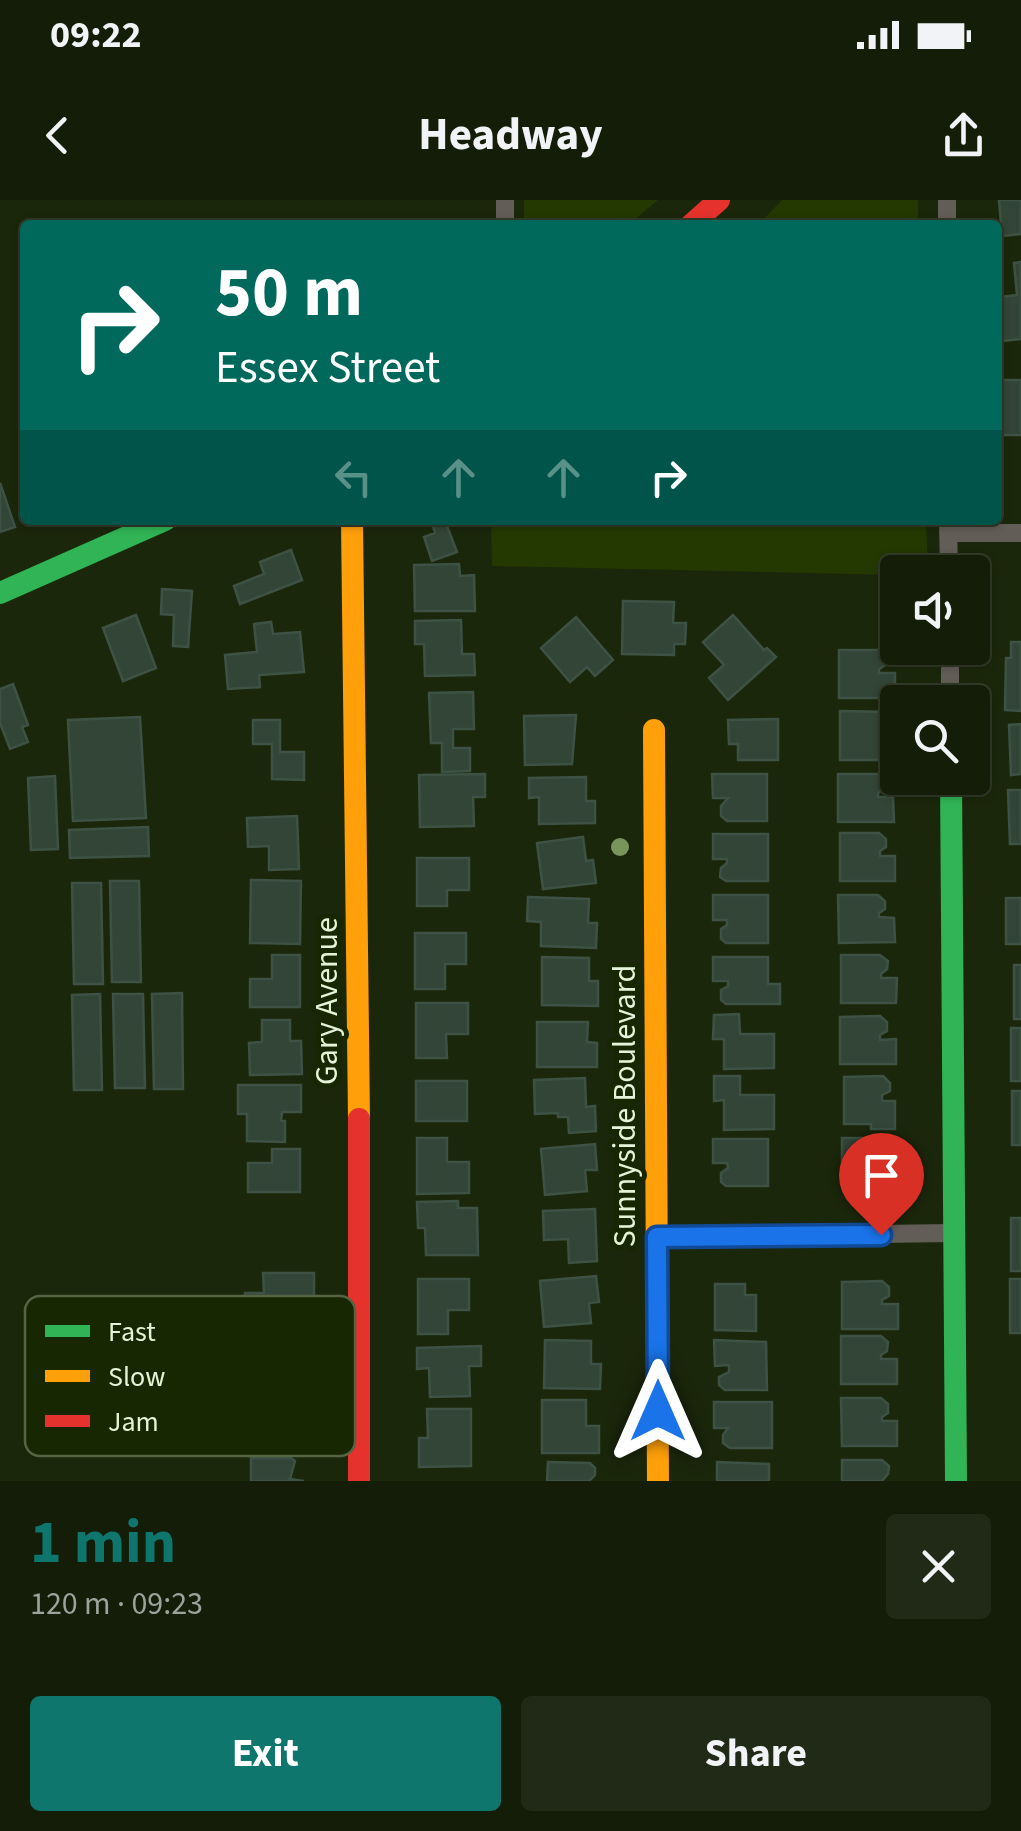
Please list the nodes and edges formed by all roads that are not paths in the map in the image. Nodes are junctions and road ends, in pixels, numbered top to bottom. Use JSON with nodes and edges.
{"nodes":[{"id":1,"x":719,"y":200,"type":"edge"},
{"id":2,"x":697,"y":220,"type":"edge"},
{"id":3,"x":155,"y":525,"type":"edge"},
{"id":4,"x":352,"y":525,"type":"edge"},
{"id":5,"x":948,"y":526,"type":"edge"},
{"id":6,"x":1021,"y":533,"type":"edge"},
{"id":7,"x":949,"y":555,"type":"edge"},
{"id":8,"x":0,"y":593,"type":"edge"},
{"id":9,"x":654,"y":730,"type":"dead end"},
{"id":10,"x":951,"y":795,"type":"edge"},
{"id":11,"x":954,"y":1232,"type":"junction"},
{"id":12,"x":657,"y":1237,"type":"junction"},
{"id":13,"x":359,"y":1481,"type":"edge"},
{"id":14,"x":658,"y":1481,"type":"edge"},
{"id":15,"x":956,"y":1481,"type":"edge"}],
"edges":[{"from":1,"to":2,"type":"street"},
{"from":3,"to":8,"type":"street"},
{"from":4,"to":13,"type":"street","name":"Gary Avenue"},
{"from":5,"to":6,"type":"street"},
{"from":5,"to":7,"type":"street"},
{"from":9,"to":12,"type":"street","name":"Sunnyside Boulevard"},
{"from":10,"to":11,"type":"street"},
{"from":11,"to":12,"type":"street"},
{"from":11,"to":15,"type":"street"},
{"from":12,"to":14,"type":"street","name":"Sunnyside Boulevard"}]}
